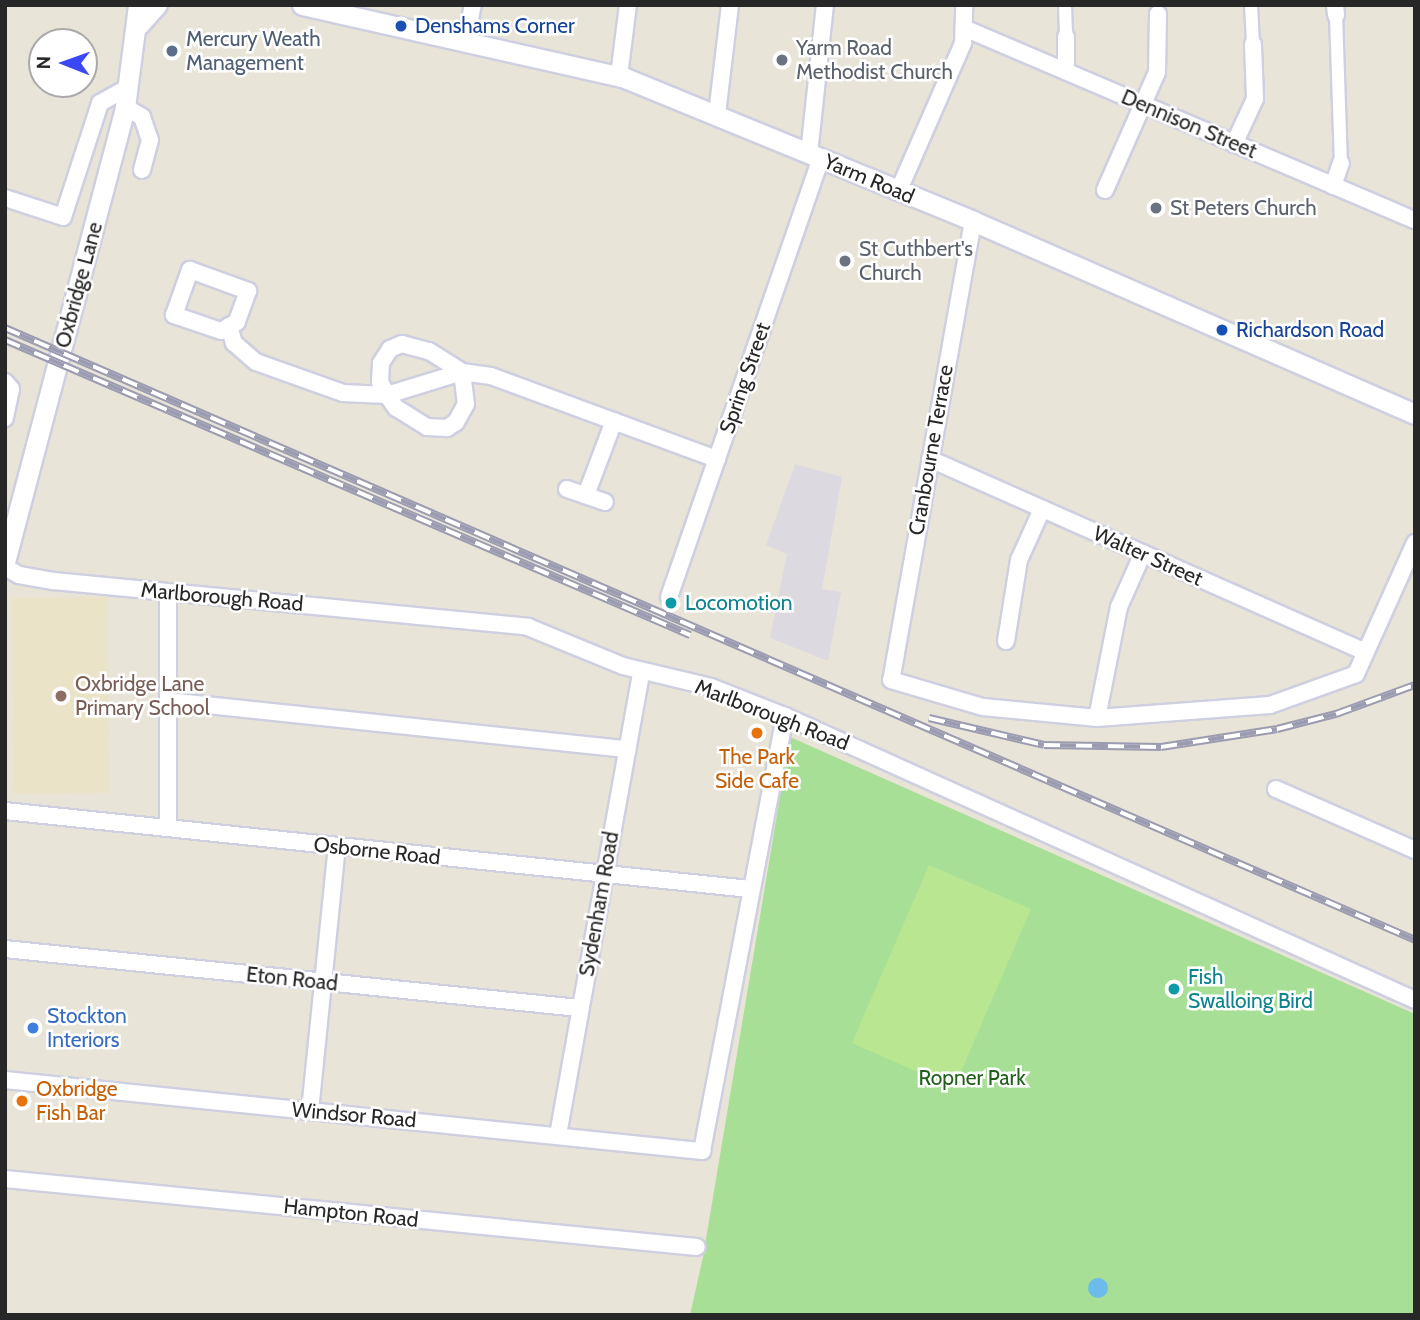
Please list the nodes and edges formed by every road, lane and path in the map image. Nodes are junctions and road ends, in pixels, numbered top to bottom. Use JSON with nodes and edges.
{"nodes":[{"id":1,"x":138,"y":5,"type":"edge"},
{"id":2,"x":157,"y":5,"type":"edge"},
{"id":3,"x":302,"y":5,"type":"edge"},
{"id":4,"x":473,"y":5,"type":"edge"},
{"id":5,"x":628,"y":5,"type":"edge"},
{"id":6,"x":730,"y":5,"type":"edge"},
{"id":7,"x":825,"y":5,"type":"edge"},
{"id":8,"x":964,"y":5,"type":"edge"},
{"id":9,"x":1065,"y":5,"type":"edge"},
{"id":10,"x":1251,"y":5,"type":"edge"},
{"id":11,"x":1158,"y":10,"type":"edge"},
{"id":12,"x":1335,"y":10,"type":"edge"},
{"id":13,"x":136,"y":28,"type":"junction"},
{"id":14,"x":964,"y":28,"type":"junction"},
{"id":15,"x":1066,"y":37,"type":"joint"},
{"id":16,"x":466,"y":40,"type":"junction"},
{"id":17,"x":1253,"y":44,"type":"joint"},
{"id":18,"x":1066,"y":70,"type":"junction"},
{"id":19,"x":619,"y":76,"type":"junction"},
{"id":20,"x":127,"y":97,"type":"junction"},
{"id":21,"x":1144,"y":105,"type":"junction"},
{"id":22,"x":717,"y":114,"type":"junction"},
{"id":23,"x":1234,"y":144,"type":"junction"},
{"id":24,"x":815,"y":156,"type":"junction"},
{"id":25,"x":1341,"y":163,"type":"joint"},
{"id":26,"x":142,"y":170,"type":"dead end"},
{"id":27,"x":1333,"y":186,"type":"junction"},
{"id":28,"x":1105,"y":190,"type":"dead end"},
{"id":29,"x":898,"y":192,"type":"junction"},
{"id":30,"x":5,"y":198,"type":"edge"},
{"id":31,"x":1415,"y":220,"type":"edge"},
{"id":32,"x":973,"y":221,"type":"junction"},
{"id":33,"x":229,"y":326,"type":"junction"},
{"id":34,"x":462,"y":372,"type":"junction"},
{"id":35,"x":8,"y":386,"type":"edge"},
{"id":36,"x":387,"y":395,"type":"junction"},
{"id":37,"x":1415,"y":415,"type":"edge"},
{"id":38,"x":5,"y":418,"type":"edge"},
{"id":39,"x":614,"y":421,"type":"junction"},
{"id":40,"x":717,"y":459,"type":"junction"},
{"id":41,"x":930,"y":459,"type":"junction"},
{"id":42,"x":567,"y":489,"type":"dead end"},
{"id":43,"x":586,"y":495,"type":"junction"},
{"id":44,"x":605,"y":502,"type":"dead end"},
{"id":45,"x":1042,"y":509,"type":"junction"},
{"id":46,"x":1415,"y":543,"type":"edge"},
{"id":47,"x":1143,"y":554,"type":"junction"},
{"id":48,"x":5,"y":565,"type":"edge"},
{"id":49,"x":168,"y":593,"type":"junction"},
{"id":50,"x":669,"y":597,"type":"dead end"},
{"id":51,"x":1006,"y":641,"type":"dead end"},
{"id":52,"x":1365,"y":652,"type":"junction"},
{"id":53,"x":641,"y":672,"type":"junction"},
{"id":54,"x":168,"y":701,"type":"junction"},
{"id":55,"x":785,"y":716,"type":"junction"},
{"id":56,"x":1097,"y":718,"type":"junction"},
{"id":57,"x":627,"y":749,"type":"junction"},
{"id":58,"x":1276,"y":789,"type":"dead end"},
{"id":59,"x":5,"y":811,"type":"edge"},
{"id":60,"x":168,"y":828,"type":"junction"},
{"id":61,"x":337,"y":847,"type":"junction"},
{"id":62,"x":1415,"y":850,"type":"edge"},
{"id":63,"x":604,"y":875,"type":"junction"},
{"id":64,"x":750,"y":889,"type":"junction"},
{"id":65,"x":5,"y":949,"type":"edge"},
{"id":66,"x":323,"y":983,"type":"junction"},
{"id":67,"x":1415,"y":1000,"type":"edge"},
{"id":68,"x":579,"y":1008,"type":"junction"},
{"id":69,"x":5,"y":1080,"type":"edge"},
{"id":70,"x":310,"y":1111,"type":"junction"},
{"id":71,"x":558,"y":1135,"type":"junction"},
{"id":72,"x":5,"y":1179,"type":"edge"},
{"id":73,"x":697,"y":1247,"type":"dead end"}],
"edges":[{"from":1,"to":13,"type":"street","name":"Oxbridge Lane"},
{"from":2,"to":13,"type":"street"},
{"from":3,"to":16,"type":"street","name":"Yarm Road"},
{"from":4,"to":16,"type":"street"},
{"from":5,"to":19,"type":"street"},
{"from":6,"to":22,"type":"street"},
{"from":7,"to":24,"type":"street","name":"Spring Street"},
{"from":8,"to":14,"type":"street"},
{"from":9,"to":15,"type":"street"},
{"from":10,"to":17,"type":"street"},
{"from":11,"to":21,"type":"street"},
{"from":12,"to":25,"type":"street"},
{"from":13,"to":20,"type":"street","name":"Oxbridge Lane"},
{"from":14,"to":18,"type":"street","name":"Dennison Street"},
{"from":14,"to":29,"type":"street"},
{"from":15,"to":18,"type":"street"},
{"from":16,"to":19,"type":"street","name":"Yarm Road"},
{"from":17,"to":23,"type":"street"},
{"from":18,"to":21,"type":"street","name":"Dennison Street"},
{"from":19,"to":22,"type":"street","name":"Yarm Road"},
{"from":20,"to":26,"type":"street"},
{"from":20,"to":30,"type":"street"},
{"from":20,"to":48,"type":"street","name":"Oxbridge Lane"},
{"from":21,"to":23,"type":"street","name":"Dennison Street"},
{"from":21,"to":28,"type":"street"},
{"from":22,"to":24,"type":"street","name":"Yarm Road"},
{"from":23,"to":27,"type":"street","name":"Dennison Street"},
{"from":24,"to":29,"type":"street","name":"Yarm Road"},
{"from":24,"to":40,"type":"street","name":"Spring Street"},
{"from":25,"to":27,"type":"street"},
{"from":27,"to":31,"type":"street","name":"Dennison Street"},
{"from":29,"to":32,"type":"street","name":"Yarm Road"},
{"from":32,"to":37,"type":"street","name":"Yarm Road"},
{"from":32,"to":41,"type":"street","name":"Cranbourne Terrace"},
{"from":33,"to":33,"type":"street"},
{"from":33,"to":36,"type":"street"},
{"from":34,"to":36,"type":"street"},
{"from":34,"to":36,"type":"street"},
{"from":34,"to":36,"type":"street"},
{"from":34,"to":39,"type":"street"},
{"from":35,"to":38,"type":"street"},
{"from":39,"to":40,"type":"street"},
{"from":39,"to":43,"type":"street"},
{"from":40,"to":50,"type":"street","name":"Spring Street"},
{"from":41,"to":45,"type":"street","name":"Walter Street"},
{"from":41,"to":56,"type":"street","name":"Cranbourne Terrace"},
{"from":42,"to":43,"type":"street"},
{"from":43,"to":44,"type":"street"},
{"from":45,"to":47,"type":"street","name":"Walter Street"},
{"from":45,"to":51,"type":"street"},
{"from":46,"to":52,"type":"street"},
{"from":47,"to":52,"type":"street","name":"Walter Street"},
{"from":47,"to":56,"type":"street"},
{"from":48,"to":49,"type":"street","name":"Marlborough Road"},
{"from":49,"to":53,"type":"street","name":"Marlborough Road"},
{"from":49,"to":54,"type":"street"},
{"from":52,"to":56,"type":"street"},
{"from":53,"to":55,"type":"street","name":"Marlborough Road"},
{"from":53,"to":57,"type":"street","name":"Sydenham Road"},
{"from":54,"to":57,"type":"street"},
{"from":54,"to":60,"type":"street"},
{"from":55,"to":64,"type":"street"},
{"from":55,"to":67,"type":"street","name":"Marlborough Road"},
{"from":57,"to":63,"type":"street","name":"Sydenham Road"},
{"from":58,"to":62,"type":"street"},
{"from":59,"to":60,"type":"street","name":"Osborne Road"},
{"from":60,"to":61,"type":"street","name":"Osborne Road"},
{"from":61,"to":63,"type":"street","name":"Osborne Road"},
{"from":61,"to":66,"type":"street"},
{"from":63,"to":64,"type":"street","name":"Osborne Road"},
{"from":63,"to":68,"type":"street","name":"Sydenham Road"},
{"from":64,"to":71,"type":"street","name":"Windsor Road"},
{"from":65,"to":66,"type":"street","name":"Eton Road"},
{"from":66,"to":68,"type":"street","name":"Eton Road"},
{"from":66,"to":70,"type":"street"},
{"from":68,"to":71,"type":"street","name":"Sydenham Road"},
{"from":69,"to":70,"type":"street","name":"Windsor Road"},
{"from":70,"to":71,"type":"street","name":"Windsor Road"},
{"from":72,"to":73,"type":"street","name":"Hampton Road"}]}
